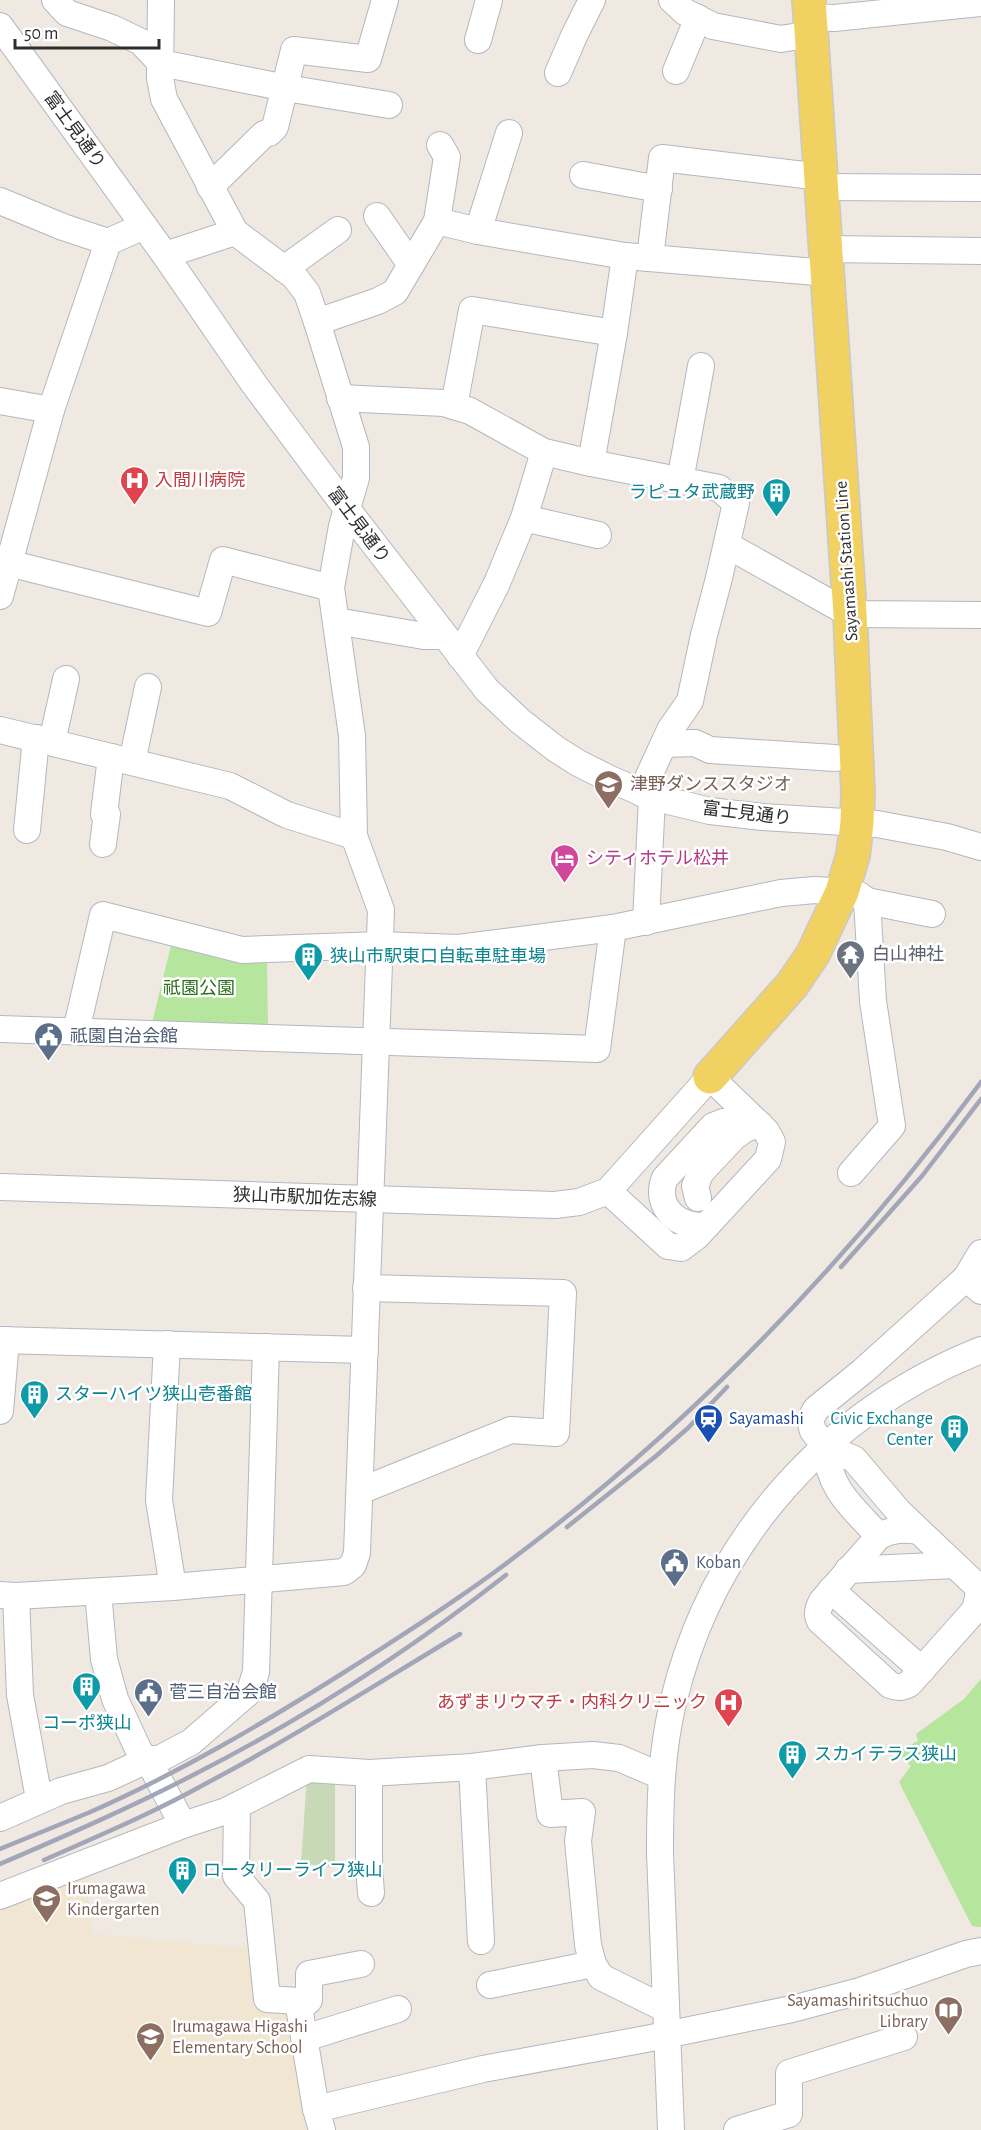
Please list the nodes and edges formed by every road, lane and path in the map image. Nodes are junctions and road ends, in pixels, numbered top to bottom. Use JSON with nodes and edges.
{"nodes":[{"id":1,"x":55,"y":0,"type":"edge"},
{"id":2,"x":161,"y":0,"type":"edge"},
{"id":3,"x":386,"y":0,"type":"edge"},
{"id":4,"x":489,"y":0,"type":"edge"},
{"id":5,"x":592,"y":0,"type":"edge"},
{"id":6,"x":672,"y":0,"type":"edge"},
{"id":7,"x":975,"y":2,"type":"edge"},
{"id":8,"x":810,"y":17,"type":"edge"},
{"id":9,"x":698,"y":18,"type":"junction"},
{"id":10,"x":0,"y":26,"type":"edge"},
{"id":11,"x":478,"y":40,"type":"dead end"},
{"id":12,"x":161,"y":63,"type":"junction"},
{"id":13,"x":676,"y":70,"type":"dead end"},
{"id":14,"x":558,"y":73,"type":"dead end"},
{"id":15,"x":286,"y":88,"type":"junction"},
{"id":16,"x":389,"y":105,"type":"dead end"},
{"id":17,"x":509,"y":133,"type":"dead end"},
{"id":18,"x":440,"y":145,"type":"dead end"},
{"id":19,"x":583,"y":175,"type":"dead end"},
{"id":20,"x":821,"y":182,"type":"junction"},
{"id":21,"x":210,"y":187,"type":"junction"},
{"id":22,"x":981,"y":188,"type":"edge"},
{"id":23,"x":659,"y":189,"type":"junction"},
{"id":24,"x":0,"y":201,"type":"edge"},
{"id":25,"x":377,"y":216,"type":"dead end"},
{"id":26,"x":437,"y":221,"type":"junction"},
{"id":27,"x":144,"y":226,"type":"junction"},
{"id":28,"x":338,"y":230,"type":"dead end"},
{"id":29,"x":478,"y":231,"type":"junction"},
{"id":30,"x":235,"y":232,"type":"junction"},
{"id":31,"x":108,"y":242,"type":"junction"},
{"id":32,"x":981,"y":251,"type":"edge"},
{"id":33,"x":165,"y":255,"type":"junction"},
{"id":34,"x":638,"y":257,"type":"junction"},
{"id":35,"x":827,"y":261,"type":"junction"},
{"id":36,"x":411,"y":265,"type":"junction"},
{"id":37,"x":284,"y":269,"type":"junction"},
{"id":38,"x":317,"y":322,"type":"junction"},
{"id":39,"x":614,"y":333,"type":"junction"},
{"id":40,"x":701,"y":366,"type":"dead end"},
{"id":41,"x":340,"y":398,"type":"junction"},
{"id":42,"x":0,"y":401,"type":"edge"},
{"id":43,"x":454,"y":406,"type":"junction"},
{"id":44,"x":51,"y":410,"type":"junction"},
{"id":45,"x":544,"y":452,"type":"junction"},
{"id":46,"x":591,"y":463,"type":"junction"},
{"id":47,"x":680,"y":481,"type":"junction"},
{"id":48,"x":347,"y":509,"type":"junction"},
{"id":49,"x":524,"y":518,"type":"junction"},
{"id":50,"x":598,"y":535,"type":"dead end"},
{"id":51,"x":727,"y":545,"type":"junction"},
{"id":52,"x":8,"y":563,"type":"junction"},
{"id":53,"x":331,"y":588,"type":"junction"},
{"id":54,"x":0,"y":596,"type":"edge"},
{"id":55,"x":850,"y":614,"type":"junction"},
{"id":56,"x":981,"y":615,"type":"edge"},
{"id":57,"x":336,"y":621,"type":"junction"},
{"id":58,"x":452,"y":646,"type":"junction"},
{"id":59,"x":66,"y":679,"type":"dead end"},
{"id":60,"x":148,"y":687,"type":"dead end"},
{"id":61,"x":0,"y":730,"type":"edge"},
{"id":62,"x":44,"y":740,"type":"junction"},
{"id":63,"x":663,"y":744,"type":"junction"},
{"id":64,"x":836,"y":758,"type":"dead end"},
{"id":65,"x":122,"y":760,"type":"junction"},
{"id":66,"x":646,"y":795,"type":"junction"},
{"id":67,"x":857,"y":823,"type":"junction"},
{"id":68,"x":27,"y":830,"type":"dead end"},
{"id":69,"x":354,"y":836,"type":"junction"},
{"id":70,"x":103,"y":844,"type":"dead end"},
{"id":71,"x":981,"y":847,"type":"edge"},
{"id":72,"x":854,"y":896,"type":"junction"},
{"id":73,"x":932,"y":914,"type":"dead end"},
{"id":74,"x":646,"y":922,"type":"junction"},
{"id":75,"x":613,"y":928,"type":"junction"},
{"id":76,"x":381,"y":945,"type":"junction"},
{"id":77,"x":0,"y":1029,"type":"edge"},
{"id":78,"x":76,"y":1031,"type":"junction"},
{"id":79,"x":377,"y":1042,"type":"junction"},
{"id":80,"x":710,"y":1077,"type":"junction"},
{"id":81,"x":759,"y":1124,"type":"junction"},
{"id":82,"x":678,"y":1164,"type":"junction"},
{"id":83,"x":851,"y":1173,"type":"dead end"},
{"id":84,"x":0,"y":1187,"type":"edge"},
{"id":85,"x":608,"y":1191,"type":"junction"},
{"id":86,"x":698,"y":1198,"type":"junction"},
{"id":87,"x":372,"y":1199,"type":"junction"},
{"id":88,"x":728,"y":1203,"type":"junction"},
{"id":89,"x":707,"y":1225,"type":"junction"},
{"id":90,"x":981,"y":1253,"type":"edge"},
{"id":91,"x":974,"y":1284,"type":"edge"},
{"id":92,"x":366,"y":1288,"type":"junction"},
{"id":93,"x":3,"y":1340,"type":"edge"},
{"id":94,"x":167,"y":1344,"type":"junction"},
{"id":95,"x":266,"y":1347,"type":"junction"},
{"id":96,"x":364,"y":1350,"type":"junction"},
{"id":97,"x":981,"y":1350,"type":"edge"},
{"id":98,"x":0,"y":1411,"type":"edge"},
{"id":99,"x":862,"y":1418,"type":"junction"},
{"id":100,"x":826,"y":1447,"type":"junction"},
{"id":101,"x":854,"y":1459,"type":"junction"},
{"id":102,"x":786,"y":1484,"type":"junction"},
{"id":103,"x":836,"y":1489,"type":"junction"},
{"id":104,"x":360,"y":1491,"type":"junction"},
{"id":105,"x":919,"y":1532,"type":"junction"},
{"id":106,"x":879,"y":1536,"type":"junction"},
{"id":107,"x":955,"y":1565,"type":"junction"},
{"id":108,"x":848,"y":1570,"type":"junction"},
{"id":109,"x":258,"y":1579,"type":"junction"},
{"id":110,"x":173,"y":1587,"type":"junction"},
{"id":111,"x":98,"y":1592,"type":"junction"},
{"id":112,"x":8,"y":1596,"type":"edge"},
{"id":113,"x":543,"y":1758,"type":"junction"},
{"id":114,"x":147,"y":1760,"type":"junction"},
{"id":115,"x":472,"y":1767,"type":"junction"},
{"id":116,"x":369,"y":1773,"type":"junction"},
{"id":117,"x":661,"y":1776,"type":"junction"},
{"id":118,"x":39,"y":1799,"type":"junction"},
{"id":119,"x":237,"y":1806,"type":"junction"},
{"id":120,"x":0,"y":1818,"type":"edge"},
{"id":121,"x":183,"y":1826,"type":"junction"},
{"id":122,"x":371,"y":1893,"type":"dead end"},
{"id":123,"x":0,"y":1896,"type":"edge"},
{"id":124,"x":481,"y":1941,"type":"dead end"},
{"id":125,"x":981,"y":1951,"type":"edge"},
{"id":126,"x":361,"y":1964,"type":"dead end"},
{"id":127,"x":593,"y":1964,"type":"junction"},
{"id":128,"x":490,"y":1984,"type":"dead end"},
{"id":129,"x":299,"y":2009,"type":"junction"},
{"id":130,"x":398,"y":2009,"type":"dead end"},
{"id":131,"x":666,"y":2009,"type":"junction"},
{"id":132,"x":667,"y":2035,"type":"junction"},
{"id":133,"x":904,"y":2037,"type":"dead end"},
{"id":134,"x":304,"y":2038,"type":"junction"},
{"id":135,"x":319,"y":2119,"type":"edge"},
{"id":136,"x":671,"y":2130,"type":"edge"},
{"id":137,"x":737,"y":2130,"type":"edge"}],
"edges":[{"from":1,"to":12,"type":"street"},
{"from":2,"to":12,"type":"street"},
{"from":3,"to":15,"type":"street"},
{"from":4,"to":11,"type":"street"},
{"from":5,"to":14,"type":"street"},
{"from":6,"to":9,"type":"street"},
{"from":7,"to":8,"type":"street"},
{"from":8,"to":9,"type":"street"},
{"from":8,"to":20,"type":"main road","name":"Sayamashi Station Line"},
{"from":9,"to":13,"type":"street"},
{"from":10,"to":27,"type":"street","name":"富士見通り"},
{"from":12,"to":15,"type":"street"},
{"from":12,"to":21,"type":"street"},
{"from":15,"to":16,"type":"street"},
{"from":15,"to":21,"type":"street"},
{"from":17,"to":29,"type":"street"},
{"from":18,"to":26,"type":"street"},
{"from":19,"to":23,"type":"street"},
{"from":20,"to":22,"type":"street"},
{"from":20,"to":23,"type":"street"},
{"from":20,"to":35,"type":"main road","name":"Sayamashi Station Line"},
{"from":21,"to":30,"type":"street"},
{"from":23,"to":34,"type":"street"},
{"from":24,"to":31,"type":"street"},
{"from":25,"to":36,"type":"street"},
{"from":26,"to":29,"type":"street"},
{"from":26,"to":36,"type":"street"},
{"from":27,"to":31,"type":"street"},
{"from":27,"to":33,"type":"street","name":"富士見通り"},
{"from":28,"to":37,"type":"street"},
{"from":29,"to":34,"type":"street"},
{"from":30,"to":33,"type":"street"},
{"from":30,"to":37,"type":"street"},
{"from":31,"to":44,"type":"street"},
{"from":32,"to":35,"type":"street"},
{"from":33,"to":48,"type":"street","name":"富士見通り"},
{"from":34,"to":35,"type":"street"},
{"from":34,"to":39,"type":"street"},
{"from":35,"to":55,"type":"main road","name":"Sayamashi Station Line"},
{"from":36,"to":38,"type":"street"},
{"from":37,"to":38,"type":"street"},
{"from":38,"to":41,"type":"street"},
{"from":39,"to":43,"type":"street"},
{"from":39,"to":46,"type":"street"},
{"from":40,"to":47,"type":"street"},
{"from":41,"to":43,"type":"street"},
{"from":41,"to":48,"type":"street"},
{"from":42,"to":44,"type":"street"},
{"from":43,"to":45,"type":"street"},
{"from":44,"to":52,"type":"street"},
{"from":45,"to":46,"type":"street"},
{"from":45,"to":49,"type":"street"},
{"from":46,"to":47,"type":"street"},
{"from":47,"to":51,"type":"street"},
{"from":48,"to":53,"type":"street"},
{"from":48,"to":58,"type":"street","name":"富士見通り"},
{"from":49,"to":50,"type":"street"},
{"from":49,"to":58,"type":"street"},
{"from":51,"to":55,"type":"street"},
{"from":51,"to":63,"type":"street"},
{"from":52,"to":53,"type":"street"},
{"from":52,"to":54,"type":"street"},
{"from":53,"to":57,"type":"street"},
{"from":55,"to":56,"type":"street"},
{"from":55,"to":67,"type":"main road","name":"Sayamashi Station Line"},
{"from":57,"to":58,"type":"street"},
{"from":57,"to":69,"type":"street"},
{"from":58,"to":66,"type":"street","name":"富士見通り"},
{"from":59,"to":62,"type":"street"},
{"from":60,"to":65,"type":"street"},
{"from":61,"to":62,"type":"street"},
{"from":62,"to":65,"type":"street"},
{"from":62,"to":68,"type":"street"},
{"from":63,"to":64,"type":"street"},
{"from":63,"to":66,"type":"street"},
{"from":65,"to":69,"type":"street"},
{"from":65,"to":70,"type":"street"},
{"from":66,"to":67,"type":"street","name":"富士見通り"},
{"from":66,"to":74,"type":"street"},
{"from":67,"to":71,"type":"street","name":"富士見通り"},
{"from":67,"to":72,"type":"main road","name":"Sayamashi Station Line"},
{"from":69,"to":76,"type":"street"},
{"from":72,"to":73,"type":"street"},
{"from":72,"to":74,"type":"street"},
{"from":72,"to":80,"type":"main road","name":"Sayamashi Station Line"},
{"from":72,"to":83,"type":"street"},
{"from":74,"to":75,"type":"street"},
{"from":75,"to":76,"type":"street"},
{"from":75,"to":79,"type":"street"},
{"from":76,"to":78,"type":"street"},
{"from":76,"to":79,"type":"street"},
{"from":77,"to":78,"type":"street"},
{"from":78,"to":79,"type":"street"},
{"from":79,"to":87,"type":"street"},
{"from":80,"to":81,"type":"street"},
{"from":80,"to":85,"type":"street"},
{"from":81,"to":82,"type":"street"},
{"from":81,"to":86,"type":"street"},
{"from":81,"to":88,"type":"street"},
{"from":82,"to":86,"type":"street"},
{"from":82,"to":89,"type":"street"},
{"from":84,"to":87,"type":"street","name":"狭山市駅加佐志線"},
{"from":85,"to":87,"type":"street","name":"狭山市駅加佐志線"},
{"from":85,"to":89,"type":"street"},
{"from":86,"to":88,"type":"street"},
{"from":87,"to":92,"type":"street"},
{"from":88,"to":89,"type":"street"},
{"from":90,"to":91,"type":"street"},
{"from":91,"to":100,"type":"street"},
{"from":92,"to":96,"type":"street"},
{"from":92,"to":104,"type":"street"},
{"from":93,"to":94,"type":"street"},
{"from":93,"to":98,"type":"street"},
{"from":94,"to":95,"type":"street"},
{"from":94,"to":110,"type":"street"},
{"from":95,"to":96,"type":"street"},
{"from":95,"to":109,"type":"street"},
{"from":96,"to":104,"type":"street"},
{"from":97,"to":99,"type":"street"},
{"from":99,"to":100,"type":"street"},
{"from":99,"to":101,"type":"street"},
{"from":100,"to":101,"type":"street"},
{"from":100,"to":102,"type":"street"},
{"from":100,"to":103,"type":"street"},
{"from":101,"to":105,"type":"street"},
{"from":102,"to":103,"type":"street"},
{"from":102,"to":117,"type":"street"},
{"from":103,"to":106,"type":"street"},
{"from":104,"to":109,"type":"street"},
{"from":105,"to":106,"type":"street"},
{"from":105,"to":107,"type":"street"},
{"from":106,"to":108,"type":"street"},
{"from":107,"to":108,"type":"street"},
{"from":107,"to":108,"type":"street"},
{"from":109,"to":110,"type":"street"},
{"from":109,"to":114,"type":"street"},
{"from":110,"to":111,"type":"street"},
{"from":111,"to":112,"type":"street"},
{"from":111,"to":114,"type":"street"},
{"from":112,"to":118,"type":"street"},
{"from":113,"to":115,"type":"street"},
{"from":113,"to":117,"type":"street"},
{"from":113,"to":127,"type":"street"},
{"from":114,"to":118,"type":"street"},
{"from":114,"to":121,"type":"street"},
{"from":115,"to":116,"type":"street"},
{"from":115,"to":124,"type":"street"},
{"from":116,"to":119,"type":"street"},
{"from":116,"to":122,"type":"street"},
{"from":117,"to":131,"type":"street"},
{"from":118,"to":120,"type":"street"},
{"from":119,"to":121,"type":"street"},
{"from":119,"to":129,"type":"street"},
{"from":121,"to":123,"type":"street"},
{"from":125,"to":132,"type":"street"},
{"from":126,"to":129,"type":"street"},
{"from":127,"to":128,"type":"street"},
{"from":127,"to":131,"type":"street"},
{"from":129,"to":134,"type":"street"},
{"from":130,"to":134,"type":"street"},
{"from":131,"to":132,"type":"street"},
{"from":132,"to":135,"type":"street"},
{"from":132,"to":136,"type":"street"},
{"from":133,"to":137,"type":"street"},
{"from":134,"to":135,"type":"street"}]}
